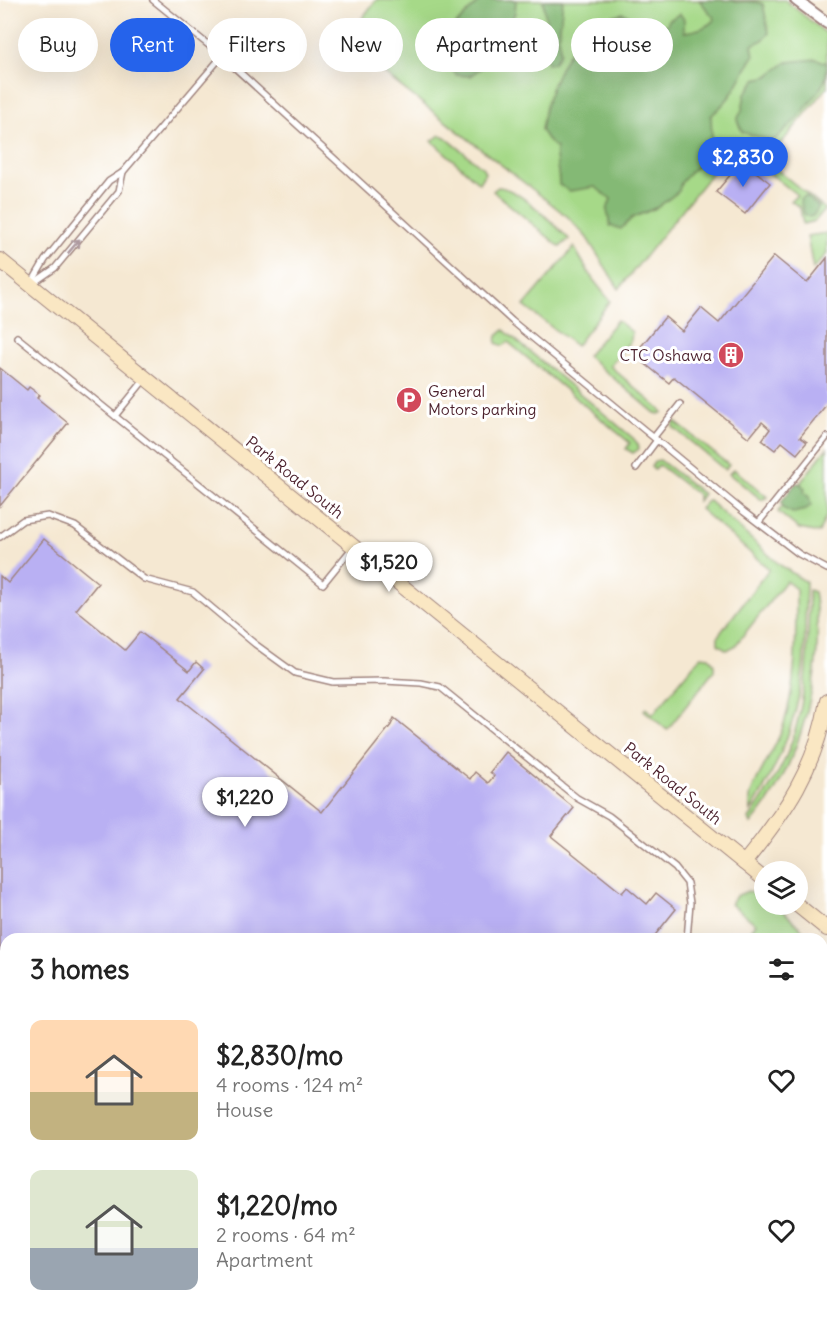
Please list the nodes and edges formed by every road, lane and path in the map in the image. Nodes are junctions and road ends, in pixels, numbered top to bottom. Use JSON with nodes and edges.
{"nodes":[{"id":1,"x":153,"y":0,"type":"edge"},
{"id":2,"x":796,"y":0,"type":"edge"},
{"id":3,"x":827,"y":23,"type":"edge"},
{"id":4,"x":207,"y":44,"type":"edge"},
{"id":5,"x":208,"y":72,"type":"edge"},
{"id":6,"x":240,"y":72,"type":"edge"},
{"id":7,"x":123,"y":172,"type":"junction"},
{"id":8,"x":0,"y":260,"type":"edge"},
{"id":9,"x":31,"y":285,"type":"junction"},
{"id":10,"x":17,"y":338,"type":"dead end"},
{"id":11,"x":146,"y":378,"type":"junction"},
{"id":12,"x":680,"y":404,"type":"dead end"},
{"id":13,"x":115,"y":416,"type":"junction"},
{"id":14,"x":827,"y":437,"type":"edge"},
{"id":15,"x":656,"y":438,"type":"junction"},
{"id":16,"x":636,"y":468,"type":"dead end"},
{"id":17,"x":759,"y":522,"type":"junction"},
{"id":18,"x":0,"y":537,"type":"edge"},
{"id":19,"x":354,"y":545,"type":"junction"},
{"id":20,"x":827,"y":569,"type":"edge"},
{"id":21,"x":827,"y":701,"type":"edge"},
{"id":22,"x":744,"y":863,"type":"junction"},
{"id":23,"x":754,"y":871,"type":"edge"},
{"id":24,"x":808,"y":914,"type":"edge"},
{"id":25,"x":827,"y":929,"type":"edge"},
{"id":26,"x":688,"y":933,"type":"edge"}],
"edges":[{"from":1,"to":4,"type":"lane"},
{"from":2,"to":3,"type":"street"},
{"from":5,"to":7,"type":"lane"},
{"from":6,"to":15,"type":"lane"},
{"from":7,"to":9,"type":"lane"},
{"from":9,"to":7,"type":"lane","one_way":true},
{"from":8,"to":9,"type":"main road","name":"Park Road South"},
{"from":9,"to":11,"type":"main road","name":"Park Road South"},
{"from":10,"to":13,"type":"lane"},
{"from":11,"to":13,"type":"lane"},
{"from":11,"to":19,"type":"main road","name":"Park Road South"},
{"from":12,"to":15,"type":"lane"},
{"from":13,"to":19,"type":"lane"},
{"from":14,"to":17,"type":"lane"},
{"from":15,"to":16,"type":"lane"},
{"from":15,"to":17,"type":"lane"},
{"from":17,"to":20,"type":"lane"},
{"from":18,"to":26,"type":"lane"},
{"from":19,"to":22,"type":"main road","name":"Park Road South"},
{"from":21,"to":22,"type":"main road"},
{"from":22,"to":23,"type":"main road","name":"Park Road South"},
{"from":24,"to":25,"type":"main road"}]}
